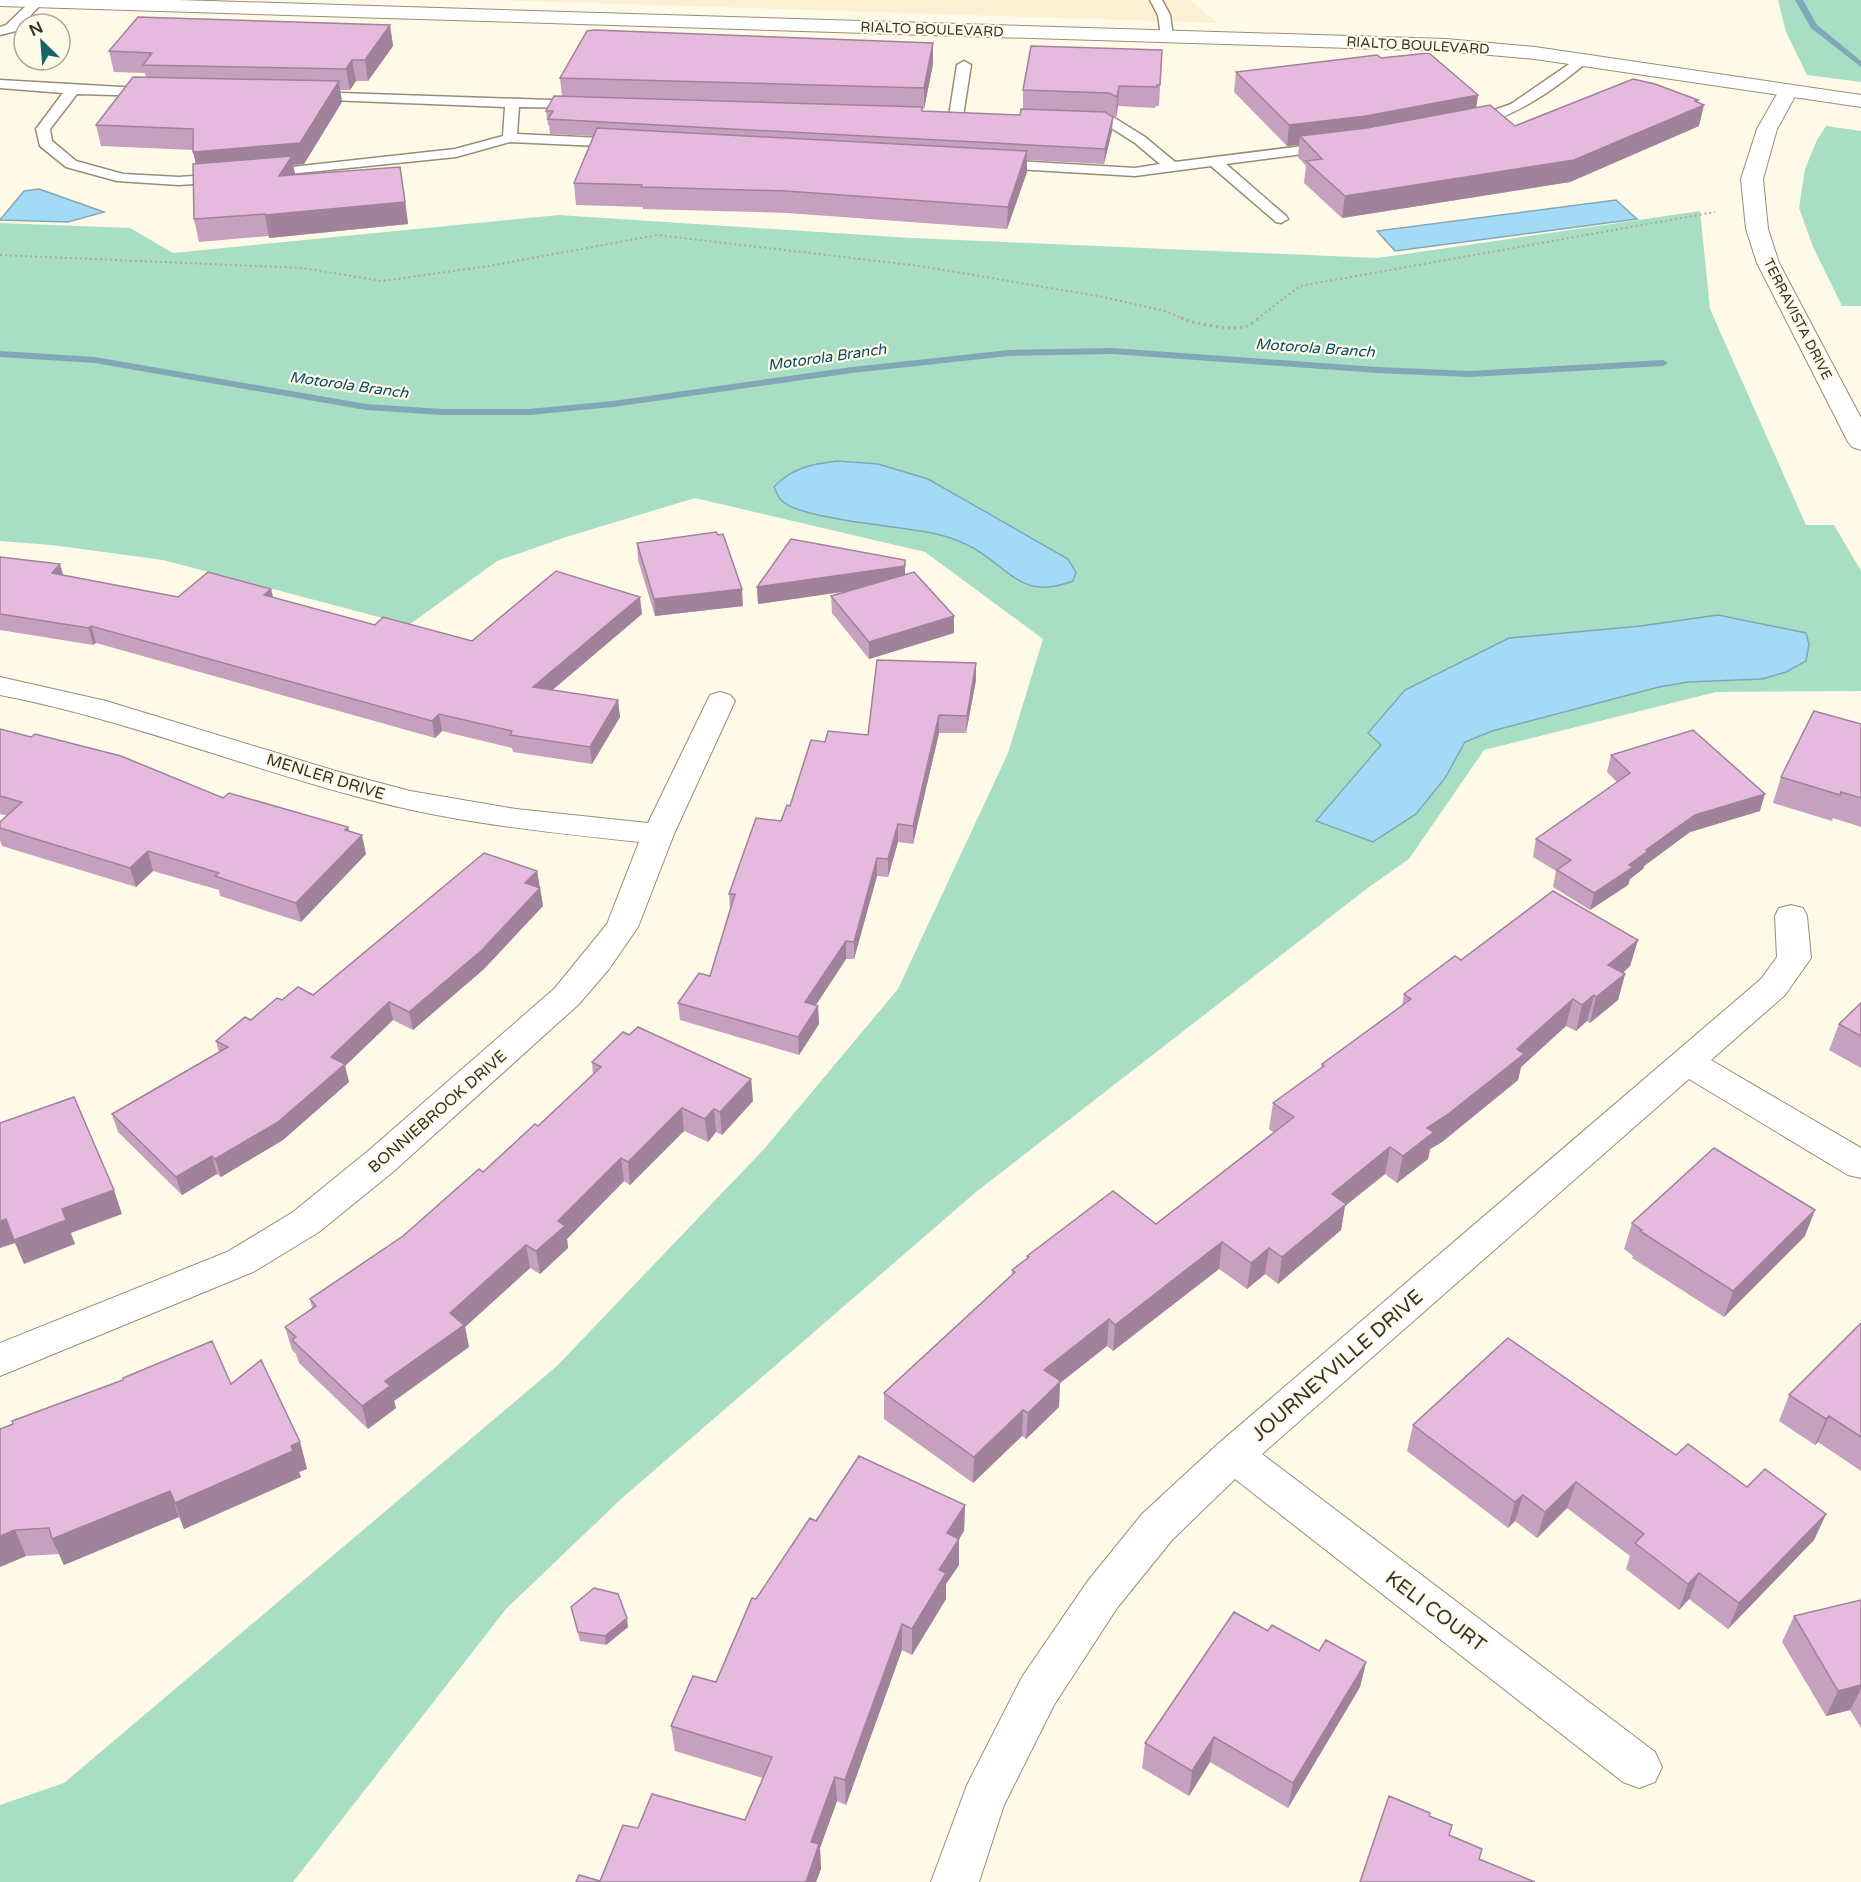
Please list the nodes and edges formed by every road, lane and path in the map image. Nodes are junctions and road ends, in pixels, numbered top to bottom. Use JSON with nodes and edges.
{"nodes":[{"id":1,"x":0,"y":0,"type":"edge"},
{"id":2,"x":1156,"y":0,"type":"edge"},
{"id":3,"x":39,"y":1,"type":"edge"},
{"id":4,"x":0,"y":31,"type":"edge"},
{"id":5,"x":1167,"y":36,"type":"junction"},
{"id":6,"x":1581,"y":60,"type":"junction"},
{"id":7,"x":964,"y":65,"type":"dead end"},
{"id":8,"x":0,"y":84,"type":"edge"},
{"id":9,"x":73,"y":90,"type":"junction"},
{"id":10,"x":1788,"y":91,"type":"junction"},
{"id":11,"x":171,"y":92,"type":"edge"},
{"id":12,"x":290,"y":95,"type":"edge"},
{"id":13,"x":1861,"y":101,"type":"edge"},
{"id":14,"x":512,"y":103,"type":"junction"},
{"id":15,"x":595,"y":106,"type":"edge"},
{"id":16,"x":956,"y":116,"type":"edge"},
{"id":17,"x":1073,"y":119,"type":"edge"},
{"id":18,"x":1453,"y":126,"type":"edge"},
{"id":19,"x":510,"y":138,"type":"junction"},
{"id":20,"x":638,"y":144,"type":"edge"},
{"id":21,"x":1341,"y":146,"type":"edge"},
{"id":22,"x":1215,"y":162,"type":"junction"},
{"id":23,"x":985,"y":163,"type":"edge"},
{"id":24,"x":1172,"y":167,"type":"junction"},
{"id":25,"x":1715,"y":212,"type":"dead end"},
{"id":26,"x":1281,"y":219,"type":"dead end"},
{"id":27,"x":0,"y":255,"type":"edge"},
{"id":28,"x":1861,"y":442,"type":"edge"},
{"id":29,"x":0,"y":686,"type":"edge"},
{"id":30,"x":720,"y":701,"type":"dead end"},
{"id":31,"x":658,"y":834,"type":"junction"},
{"id":32,"x":1791,"y":916,"type":"dead end"},
{"id":33,"x":1688,"y":1062,"type":"junction"},
{"id":34,"x":1861,"y":1165,"type":"edge"},
{"id":35,"x":0,"y":1360,"type":"edge"},
{"id":36,"x":1233,"y":1455,"type":"junction"},
{"id":37,"x":1639,"y":1767,"type":"dead end"},
{"id":38,"x":955,"y":1882,"type":"edge"}],
"edges":[{"from":1,"to":3,"type":"street","name":"RIALTO BOULEVARD"},
{"from":2,"to":5,"type":"lane"},
{"from":3,"to":4,"type":"lane"},
{"from":3,"to":5,"type":"street","name":"RIALTO BOULEVARD"},
{"from":5,"to":6,"type":"street","name":"RIALTO BOULEVARD"},
{"from":6,"to":10,"type":"street","name":"RIALTO BOULEVARD"},
{"from":6,"to":18,"type":"lane"},
{"from":7,"to":16,"type":"lane"},
{"from":8,"to":9,"type":"lane"},
{"from":9,"to":11,"type":"lane"},
{"from":9,"to":19,"type":"lane"},
{"from":10,"to":13,"type":"street","name":"RIALTO BOULEVARD"},
{"from":10,"to":28,"type":"street","name":"TERRAVISTA DRIVE"},
{"from":12,"to":14,"type":"lane"},
{"from":14,"to":15,"type":"lane"},
{"from":14,"to":19,"type":"lane"},
{"from":17,"to":24,"type":"lane"},
{"from":19,"to":20,"type":"lane"},
{"from":21,"to":22,"type":"lane"},
{"from":22,"to":24,"type":"lane"},
{"from":22,"to":26,"type":"lane"},
{"from":23,"to":24,"type":"lane"},
{"from":25,"to":27,"type":"path"},
{"from":29,"to":31,"type":"street","name":"MENLER DRIVE"},
{"from":30,"to":31,"type":"street","name":"BONNIEBROOK DRIVE"},
{"from":31,"to":35,"type":"street","name":"BONNIEBROOK DRIVE"},
{"from":32,"to":33,"type":"street","name":"JOURNEYVILLE DRIVE"},
{"from":33,"to":34,"type":"street"},
{"from":33,"to":36,"type":"street","name":"JOURNEYVILLE DRIVE"},
{"from":36,"to":37,"type":"street","name":"KELI COURT"},
{"from":36,"to":38,"type":"street","name":"JOURNEYVILLE DRIVE"}]}
